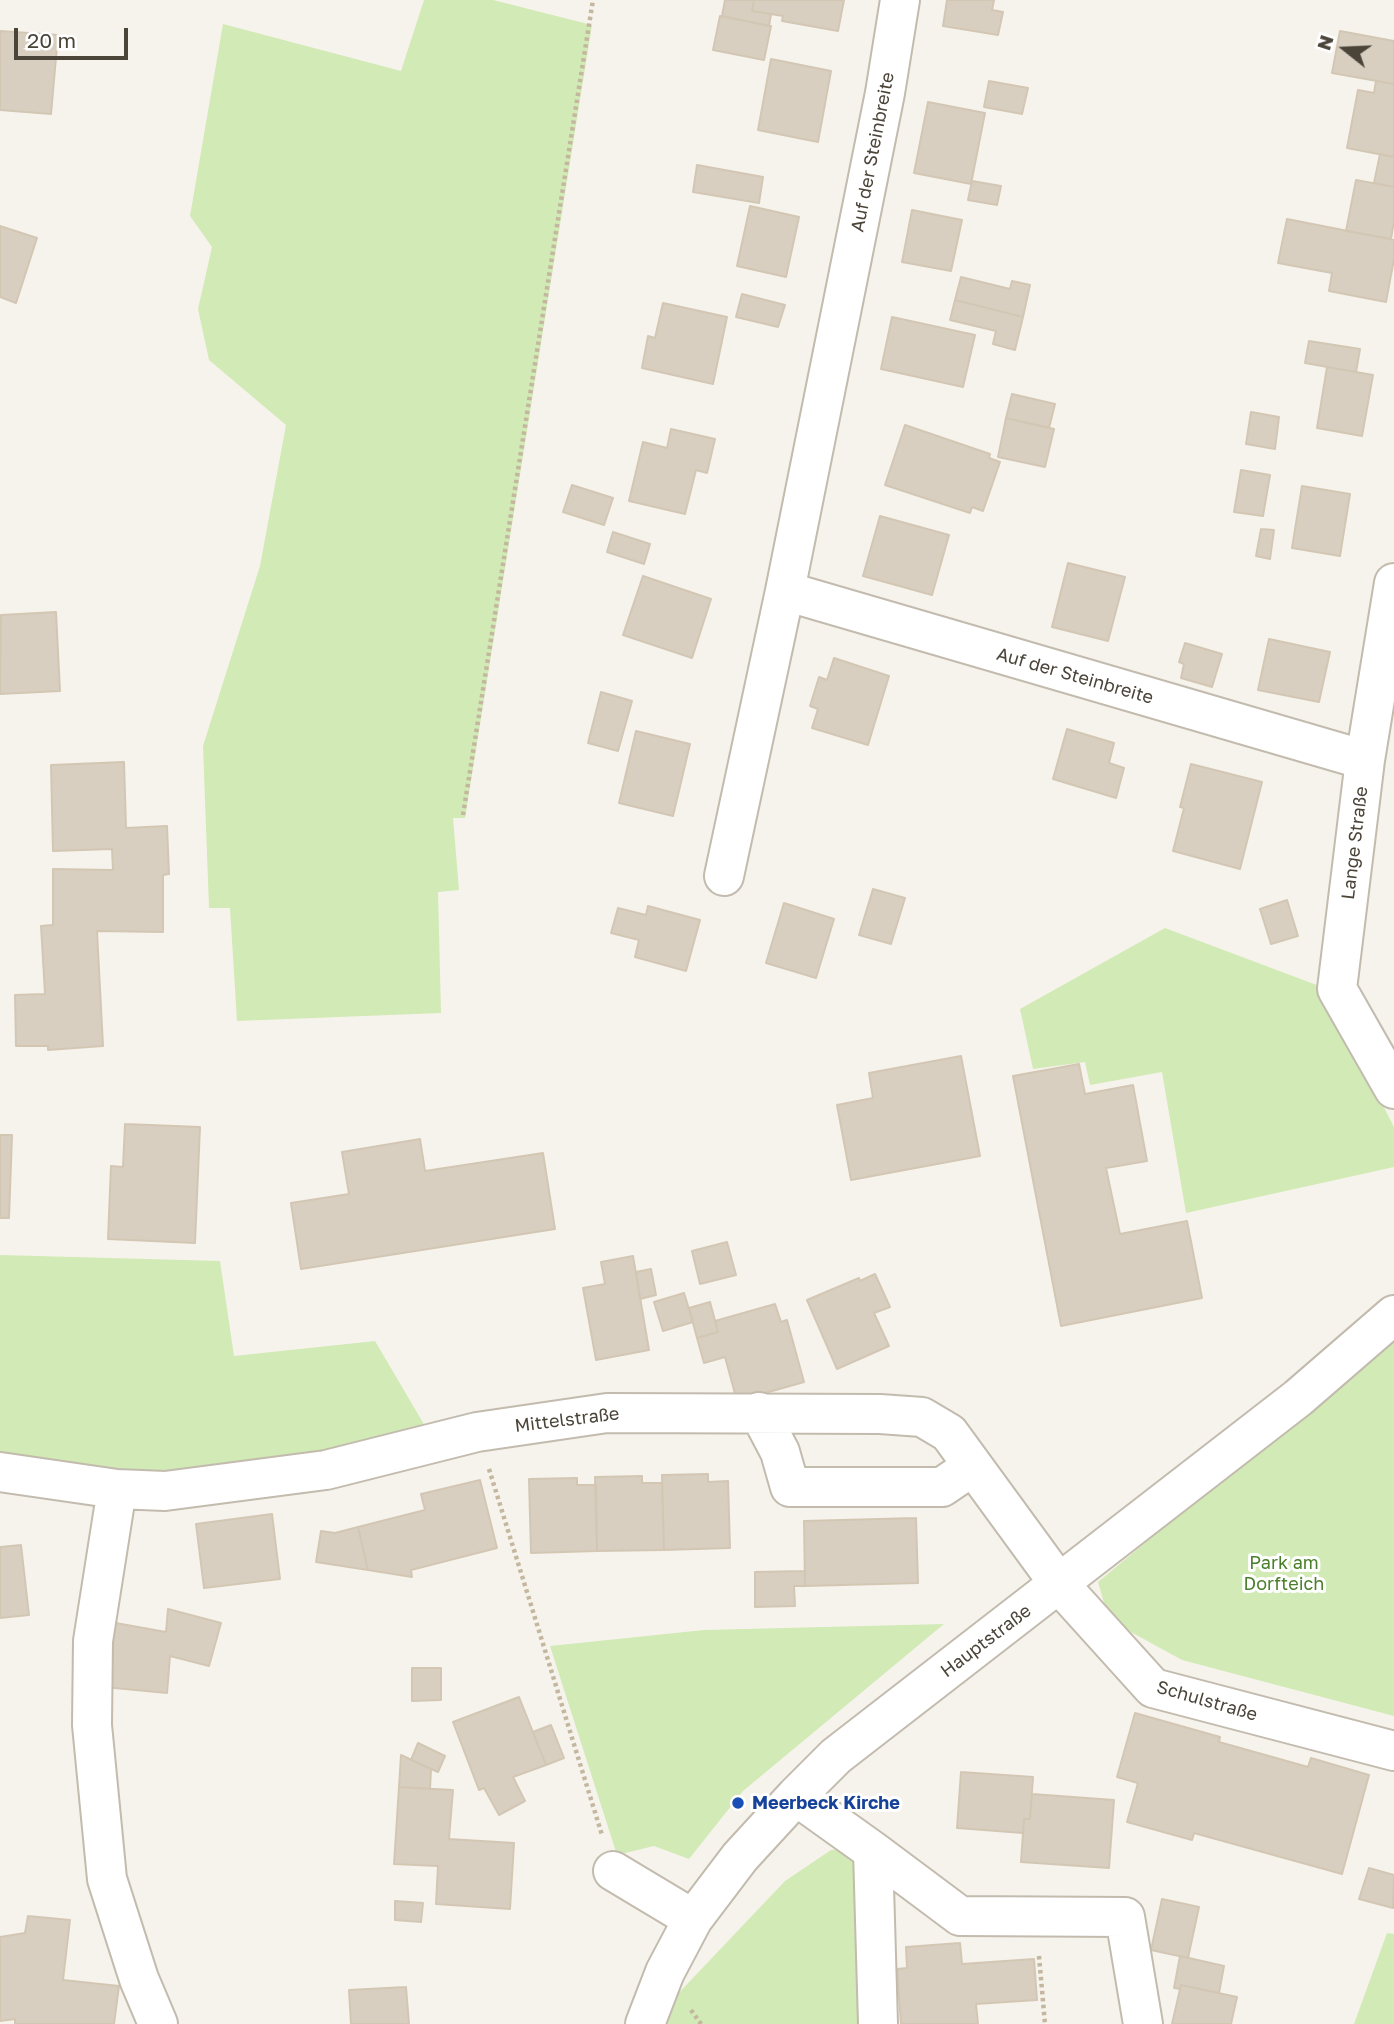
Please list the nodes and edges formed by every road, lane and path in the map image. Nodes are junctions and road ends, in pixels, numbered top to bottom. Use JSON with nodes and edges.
{"nodes":[{"id":1,"x":593,"y":0,"type":"edge"},
{"id":2,"x":900,"y":0,"type":"edge"},
{"id":3,"x":1394,"y":583,"type":"edge"},
{"id":4,"x":785,"y":591,"type":"junction"},
{"id":5,"x":1365,"y":761,"type":"junction"},
{"id":6,"x":463,"y":815,"type":"dead end"},
{"id":7,"x":724,"y":876,"type":"dead end"},
{"id":8,"x":1394,"y":1089,"type":"edge"},
{"id":9,"x":1394,"y":1315,"type":"edge"},
{"id":10,"x":759,"y":1412,"type":"junction"},
{"id":11,"x":477,"y":1432,"type":"junction"},
{"id":12,"x":973,"y":1466,"type":"junction"},
{"id":13,"x":0,"y":1472,"type":"edge"},
{"id":14,"x":117,"y":1489,"type":"junction"},
{"id":15,"x":1060,"y":1585,"type":"junction"},
{"id":16,"x":1394,"y":1751,"type":"edge"},
{"id":17,"x":796,"y":1796,"type":"junction"},
{"id":18,"x":873,"y":1851,"type":"junction"},
{"id":19,"x":614,"y":1871,"type":"joint"},
{"id":20,"x":1036,"y":1916,"type":"junction"},
{"id":21,"x":693,"y":1919,"type":"junction"},
{"id":22,"x":158,"y":2024,"type":"edge"},
{"id":23,"x":645,"y":2024,"type":"edge"},
{"id":24,"x":878,"y":2024,"type":"edge"},
{"id":25,"x":1045,"y":2024,"type":"edge"},
{"id":26,"x":1143,"y":2024,"type":"edge"}],
"edges":[{"from":1,"to":6,"type":"path"},
{"from":2,"to":4,"type":"street","name":"Auf der Steinbreite"},
{"from":3,"to":5,"type":"street","name":"Lange Straße"},
{"from":4,"to":5,"type":"street","name":"Auf der Steinbreite"},
{"from":4,"to":7,"type":"street","name":"Auf der Steinbreite"},
{"from":5,"to":8,"type":"street","name":"Lange Straße"},
{"from":9,"to":15,"type":"street","name":"Hauptstraße"},
{"from":10,"to":11,"type":"street","name":"Mittelstraße"},
{"from":10,"to":12,"type":"street","name":"Mittelstraße"},
{"from":10,"to":12,"type":"street"},
{"from":11,"to":14,"type":"street","name":"Mittelstraße"},
{"from":11,"to":19,"type":"path"},
{"from":12,"to":15,"type":"street","name":"Mittelstraße"},
{"from":13,"to":14,"type":"street","name":"Mittelstraße"},
{"from":14,"to":22,"type":"street"},
{"from":15,"to":16,"type":"street","name":"Schulstraße"},
{"from":15,"to":17,"type":"street","name":"Hauptstraße"},
{"from":17,"to":18,"type":"street"},
{"from":17,"to":21,"type":"street","name":"Hauptstraße"},
{"from":18,"to":20,"type":"street"},
{"from":18,"to":24,"type":"street"},
{"from":19,"to":21,"type":"street"},
{"from":20,"to":25,"type":"path"},
{"from":20,"to":26,"type":"street"},
{"from":21,"to":23,"type":"street","name":"Hauptstraße"}]}
